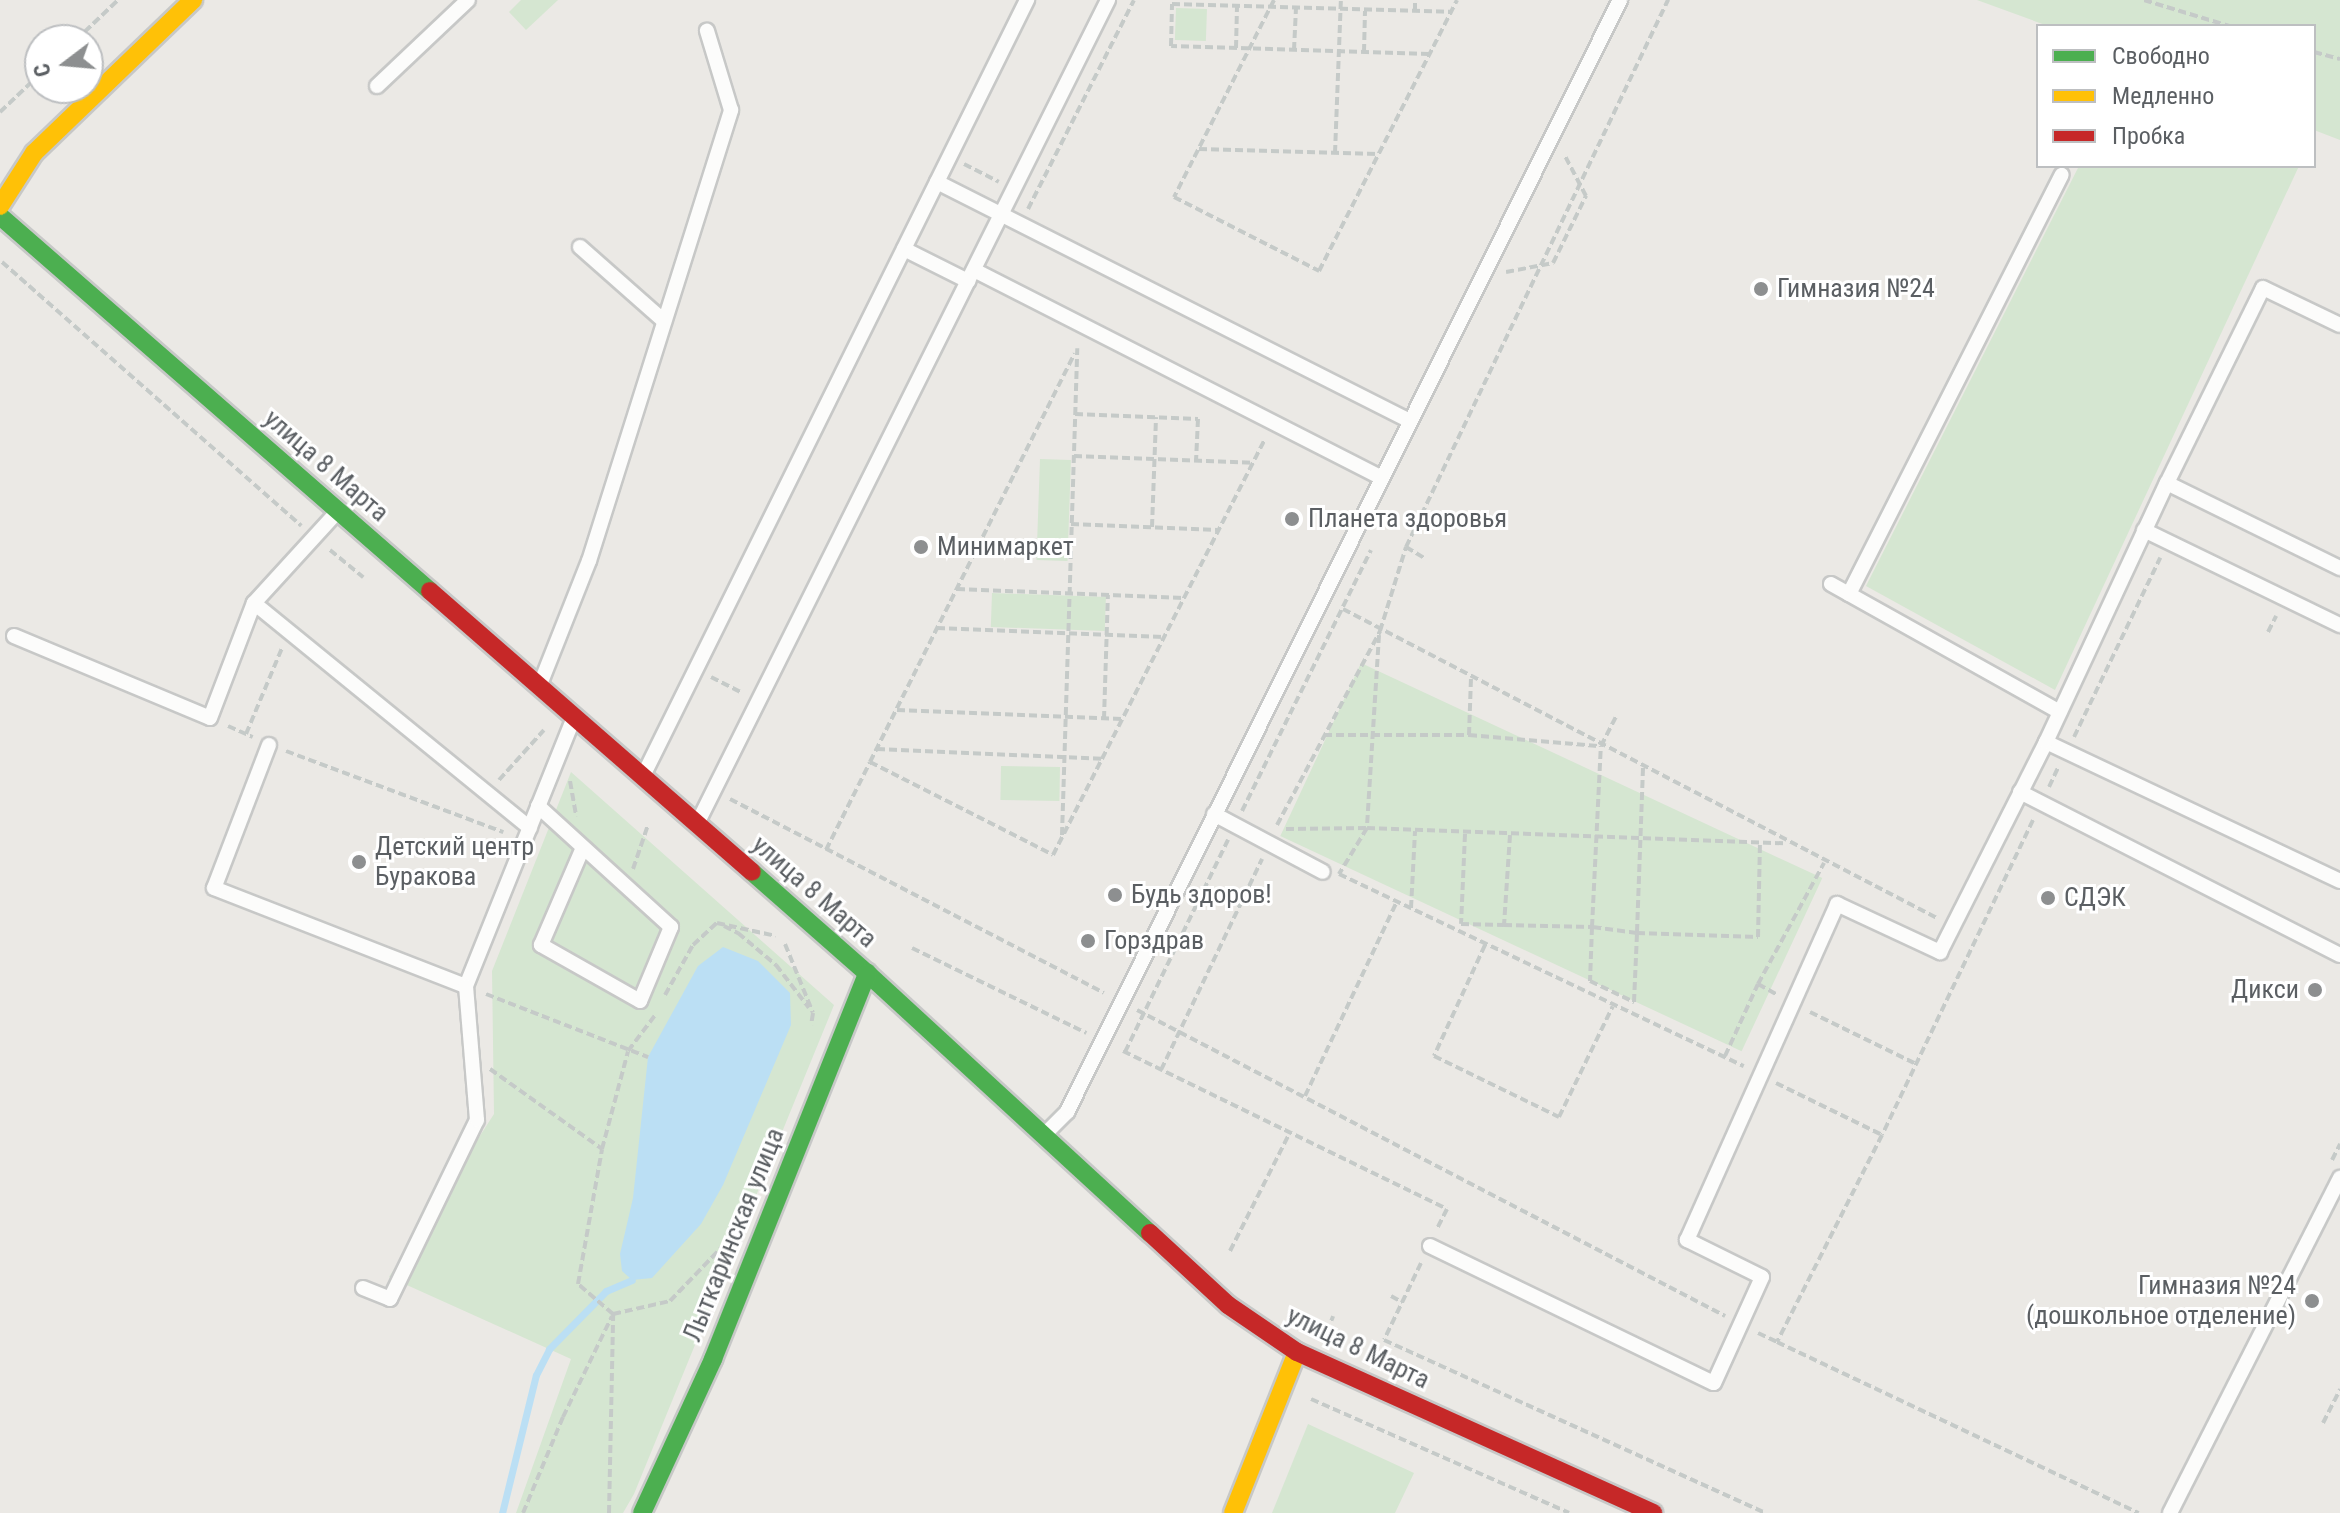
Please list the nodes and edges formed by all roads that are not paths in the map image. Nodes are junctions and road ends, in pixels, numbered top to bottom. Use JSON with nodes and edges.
{"nodes":[{"id":1,"x":193,"y":0,"type":"edge"},
{"id":2,"x":468,"y":0,"type":"edge"},
{"id":3,"x":1027,"y":0,"type":"edge"},
{"id":4,"x":1108,"y":0,"type":"edge"},
{"id":5,"x":1620,"y":0,"type":"edge"},
{"id":6,"x":707,"y":31,"type":"dead end"},
{"id":7,"x":377,"y":86,"type":"dead end"},
{"id":8,"x":2062,"y":175,"type":"dead end"},
{"id":9,"x":937,"y":182,"type":"junction"},
{"id":10,"x":0,"y":206,"type":"edge"},
{"id":11,"x":1001,"y":215,"type":"junction"},
{"id":12,"x":0,"y":216,"type":"edge"},
{"id":13,"x":580,"y":247,"type":"dead end"},
{"id":14,"x":904,"y":249,"type":"junction"},
{"id":15,"x":971,"y":276,"type":"junction"},
{"id":16,"x":664,"y":321,"type":"junction"},
{"id":17,"x":2340,"y":325,"type":"edge"},
{"id":18,"x":1410,"y":421,"type":"junction"},
{"id":19,"x":1382,"y":478,"type":"junction"},
{"id":20,"x":2167,"y":483,"type":"junction"},
{"id":21,"x":338,"y":511,"type":"junction"},
{"id":22,"x":2144,"y":530,"type":"junction"},
{"id":23,"x":2340,"y":568,"type":"edge"},
{"id":24,"x":1831,"y":584,"type":"dead end"},
{"id":25,"x":1849,"y":594,"type":"junction"},
{"id":26,"x":254,"y":603,"type":"junction"},
{"id":27,"x":2340,"y":625,"type":"edge"},
{"id":28,"x":14,"y":636,"type":"dead end"},
{"id":29,"x":539,"y":687,"type":"junction"},
{"id":30,"x":2060,"y":712,"type":"junction"},
{"id":31,"x":574,"y":717,"type":"junction"},
{"id":32,"x":2046,"y":742,"type":"junction"},
{"id":33,"x":269,"y":745,"type":"road end"},
{"id":34,"x":642,"y":777,"type":"junction"},
{"id":35,"x":2020,"y":792,"type":"junction"},
{"id":36,"x":538,"y":806,"type":"junction"},
{"id":37,"x":1214,"y":814,"type":"junction"},
{"id":38,"x":526,"y":825,"type":"junction"},
{"id":39,"x":697,"y":825,"type":"junction"},
{"id":40,"x":582,"y":850,"type":"junction"},
{"id":41,"x":1323,"y":872,"type":"dead end"},
{"id":42,"x":2340,"y":881,"type":"edge"},
{"id":43,"x":2340,"y":955,"type":"edge"},
{"id":44,"x":867,"y":973,"type":"junction"},
{"id":45,"x":466,"y":986,"type":"junction"},
{"id":46,"x":1043,"y":1135,"type":"junction"},
{"id":47,"x":2340,"y":1178,"type":"edge"},
{"id":48,"x":1430,"y":1246,"type":"road end"},
{"id":49,"x":363,"y":1288,"type":"dead end"},
{"id":50,"x":1297,"y":1352,"type":"junction"},
{"id":51,"x":642,"y":1513,"type":"edge"},
{"id":52,"x":1233,"y":1513,"type":"edge"},
{"id":53,"x":1653,"y":1513,"type":"edge"},
{"id":54,"x":2170,"y":1513,"type":"edge"}],
"edges":[{"from":1,"to":10,"type":"street"},
{"from":2,"to":7,"type":"lane"},
{"from":3,"to":9,"type":"lane"},
{"from":4,"to":11,"type":"lane"},
{"from":5,"to":18,"type":"lane"},
{"from":6,"to":16,"type":"lane"},
{"from":8,"to":25,"type":"lane"},
{"from":9,"to":11,"type":"lane"},
{"from":9,"to":14,"type":"lane"},
{"from":11,"to":15,"type":"lane"},
{"from":11,"to":18,"type":"lane"},
{"from":12,"to":21,"type":"street","name":"улица 8 Марта"},
{"from":13,"to":16,"type":"lane"},
{"from":14,"to":15,"type":"lane"},
{"from":14,"to":34,"type":"lane"},
{"from":15,"to":19,"type":"lane"},
{"from":15,"to":39,"type":"lane"},
{"from":16,"to":29,"type":"lane"},
{"from":17,"to":20,"type":"lane"},
{"from":18,"to":19,"type":"lane"},
{"from":19,"to":37,"type":"lane"},
{"from":20,"to":22,"type":"lane"},
{"from":20,"to":23,"type":"lane"},
{"from":21,"to":26,"type":"lane"},
{"from":21,"to":29,"type":"street","name":"улица 8 Марта"},
{"from":22,"to":27,"type":"lane"},
{"from":22,"to":30,"type":"lane"},
{"from":24,"to":25,"type":"lane"},
{"from":25,"to":30,"type":"lane"},
{"from":26,"to":28,"type":"lane"},
{"from":26,"to":38,"type":"lane"},
{"from":29,"to":31,"type":"street","name":"улица 8 Марта"},
{"from":30,"to":32,"type":"lane"},
{"from":31,"to":34,"type":"street","name":"улица 8 Марта"},
{"from":31,"to":36,"type":"lane"},
{"from":32,"to":35,"type":"lane"},
{"from":32,"to":42,"type":"lane"},
{"from":33,"to":45,"type":"lane"},
{"from":34,"to":39,"type":"street","name":"улица 8 Марта"},
{"from":35,"to":43,"type":"lane"},
{"from":35,"to":48,"type":"lane"},
{"from":36,"to":38,"type":"lane"},
{"from":36,"to":40,"type":"lane"},
{"from":37,"to":41,"type":"lane"},
{"from":37,"to":46,"type":"lane"},
{"from":38,"to":45,"type":"lane"},
{"from":39,"to":44,"type":"street","name":"улица 8 Марта"},
{"from":40,"to":40,"type":"lane"},
{"from":44,"to":46,"type":"street","name":"улица 8 Марта"},
{"from":44,"to":51,"type":"street","name":"Лыткаринская улица"},
{"from":45,"to":49,"type":"lane"},
{"from":46,"to":50,"type":"street","name":"улица 8 Марта"},
{"from":47,"to":54,"type":"lane"},
{"from":50,"to":52,"type":"street"},
{"from":50,"to":53,"type":"street","name":"улица 8 Марта"}]}
